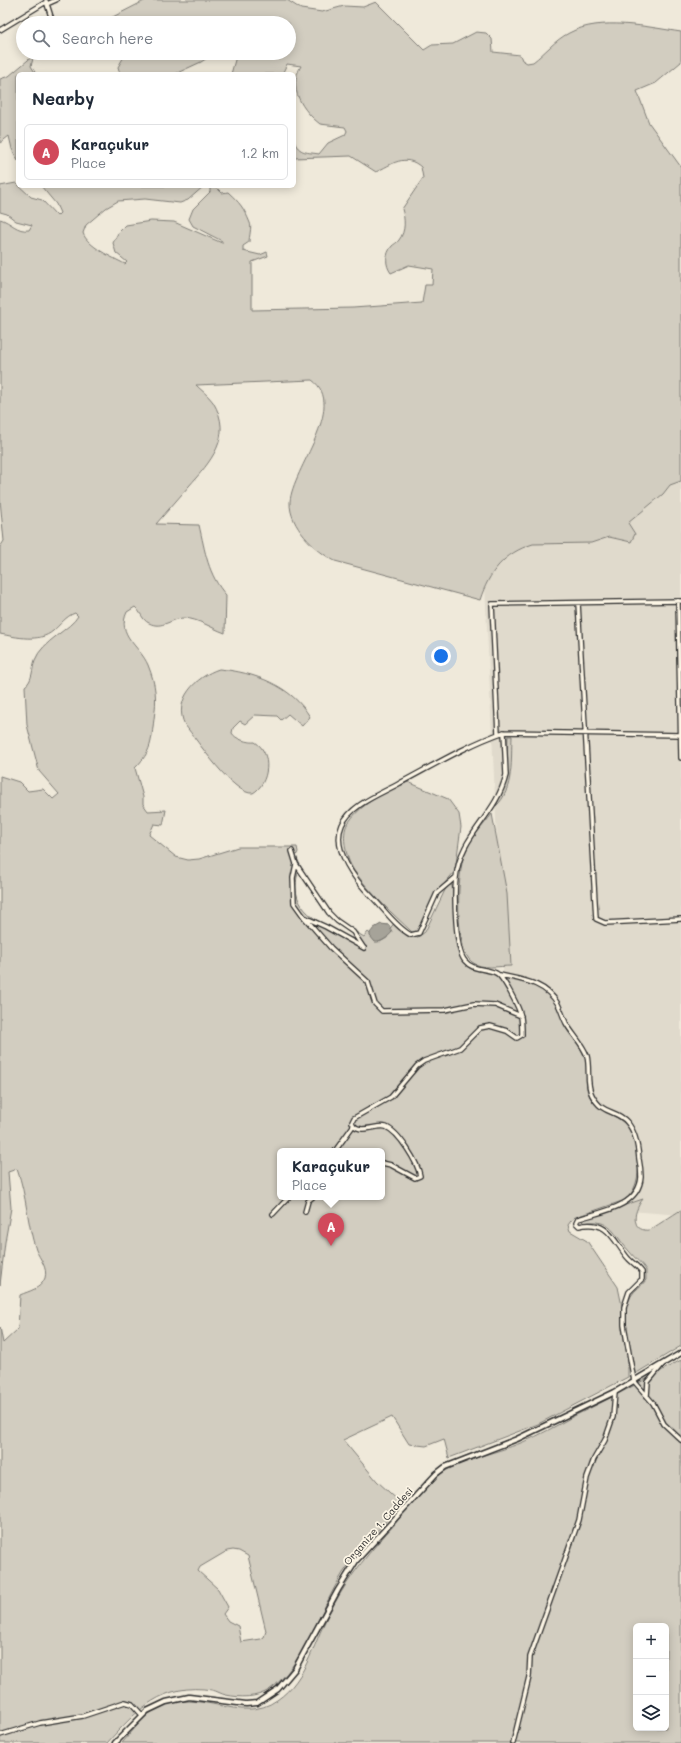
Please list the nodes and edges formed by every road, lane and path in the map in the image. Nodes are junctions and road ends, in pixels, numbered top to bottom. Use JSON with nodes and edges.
{"nodes":[{"id":1,"x":56,"y":0,"type":"edge"},
{"id":2,"x":46,"y":2,"type":"edge"},
{"id":3,"x":23,"y":16,"type":"edge"},
{"id":4,"x":51,"y":16,"type":"edge"},
{"id":5,"x":16,"y":20,"type":"edge"},
{"id":6,"x":0,"y":30,"type":"edge"},
{"id":7,"x":680,"y":601,"type":"edge"},
{"id":8,"x":578,"y":603,"type":"junction"},
{"id":9,"x":504,"y":732,"type":"junction"},
{"id":10,"x":586,"y":733,"type":"junction"},
{"id":11,"x":498,"y":734,"type":"junction"},
{"id":12,"x":681,"y":735,"type":"edge"},
{"id":13,"x":681,"y":758,"type":"edge"},
{"id":14,"x":292,"y":851,"type":"dead end"},
{"id":15,"x":296,"y":864,"type":"junction"},
{"id":16,"x":456,"y":877,"type":"junction"},
{"id":17,"x":304,"y":918,"type":"junction"},
{"id":18,"x":681,"y":919,"type":"edge"},
{"id":19,"x":499,"y":975,"type":"junction"},
{"id":20,"x":521,"y":1016,"type":"junction"},
{"id":21,"x":353,"y":1126,"type":"junction"},
{"id":22,"x":337,"y":1148,"type":"edge"},
{"id":23,"x":385,"y":1164,"type":"edge"},
{"id":24,"x":286,"y":1200,"type":"edge"},
{"id":25,"x":309,"y":1200,"type":"edge"},
{"id":26,"x":305,"y":1212,"type":"dead end"},
{"id":27,"x":273,"y":1214,"type":"dead end"},
{"id":28,"x":681,"y":1353,"type":"edge"},
{"id":29,"x":662,"y":1364,"type":"junction"},
{"id":30,"x":634,"y":1380,"type":"junction"},
{"id":31,"x":615,"y":1392,"type":"junction"},
{"id":32,"x":647,"y":1396,"type":"junction"},
{"id":33,"x":681,"y":1440,"type":"edge"},
{"id":34,"x":142,"y":1715,"type":"junction"},
{"id":35,"x":0,"y":1735,"type":"edge"},
{"id":36,"x":115,"y":1743,"type":"edge"},
{"id":37,"x":513,"y":1743,"type":"edge"}],
"edges":[{"from":1,"to":2,"type":"street"},
{"from":2,"to":3,"type":"street"},
{"from":2,"to":4,"type":"street"},
{"from":5,"to":6,"type":"street"},
{"from":7,"to":8,"type":"street"},
{"from":7,"to":12,"type":"street"},
{"from":8,"to":10,"type":"street"},
{"from":8,"to":11,"type":"street"},
{"from":9,"to":10,"type":"street"},
{"from":9,"to":11,"type":"street"},
{"from":9,"to":16,"type":"street"},
{"from":10,"to":12,"type":"street"},
{"from":10,"to":18,"type":"street"},
{"from":11,"to":16,"type":"street"},
{"from":12,"to":13,"type":"street"},
{"from":14,"to":15,"type":"street"},
{"from":15,"to":17,"type":"street"},
{"from":15,"to":17,"type":"street"},
{"from":16,"to":19,"type":"street"},
{"from":17,"to":20,"type":"street"},
{"from":19,"to":20,"type":"street"},
{"from":19,"to":30,"type":"street"},
{"from":20,"to":21,"type":"street"},
{"from":21,"to":22,"type":"street"},
{"from":21,"to":23,"type":"street"},
{"from":24,"to":27,"type":"street"},
{"from":25,"to":26,"type":"street"},
{"from":28,"to":29,"type":"street","name":"Organize 1. Caddesi"},
{"from":29,"to":30,"type":"street","name":"Organize 1. Caddesi"},
{"from":29,"to":32,"type":"street"},
{"from":30,"to":31,"type":"street","name":"Organize 1. Caddesi"},
{"from":30,"to":32,"type":"street"},
{"from":31,"to":34,"type":"street","name":"Organize 1. Caddesi"},
{"from":31,"to":37,"type":"street"},
{"from":32,"to":33,"type":"street"},
{"from":34,"to":35,"type":"street"},
{"from":34,"to":36,"type":"street","name":"Organize 1. Caddesi"}]}
